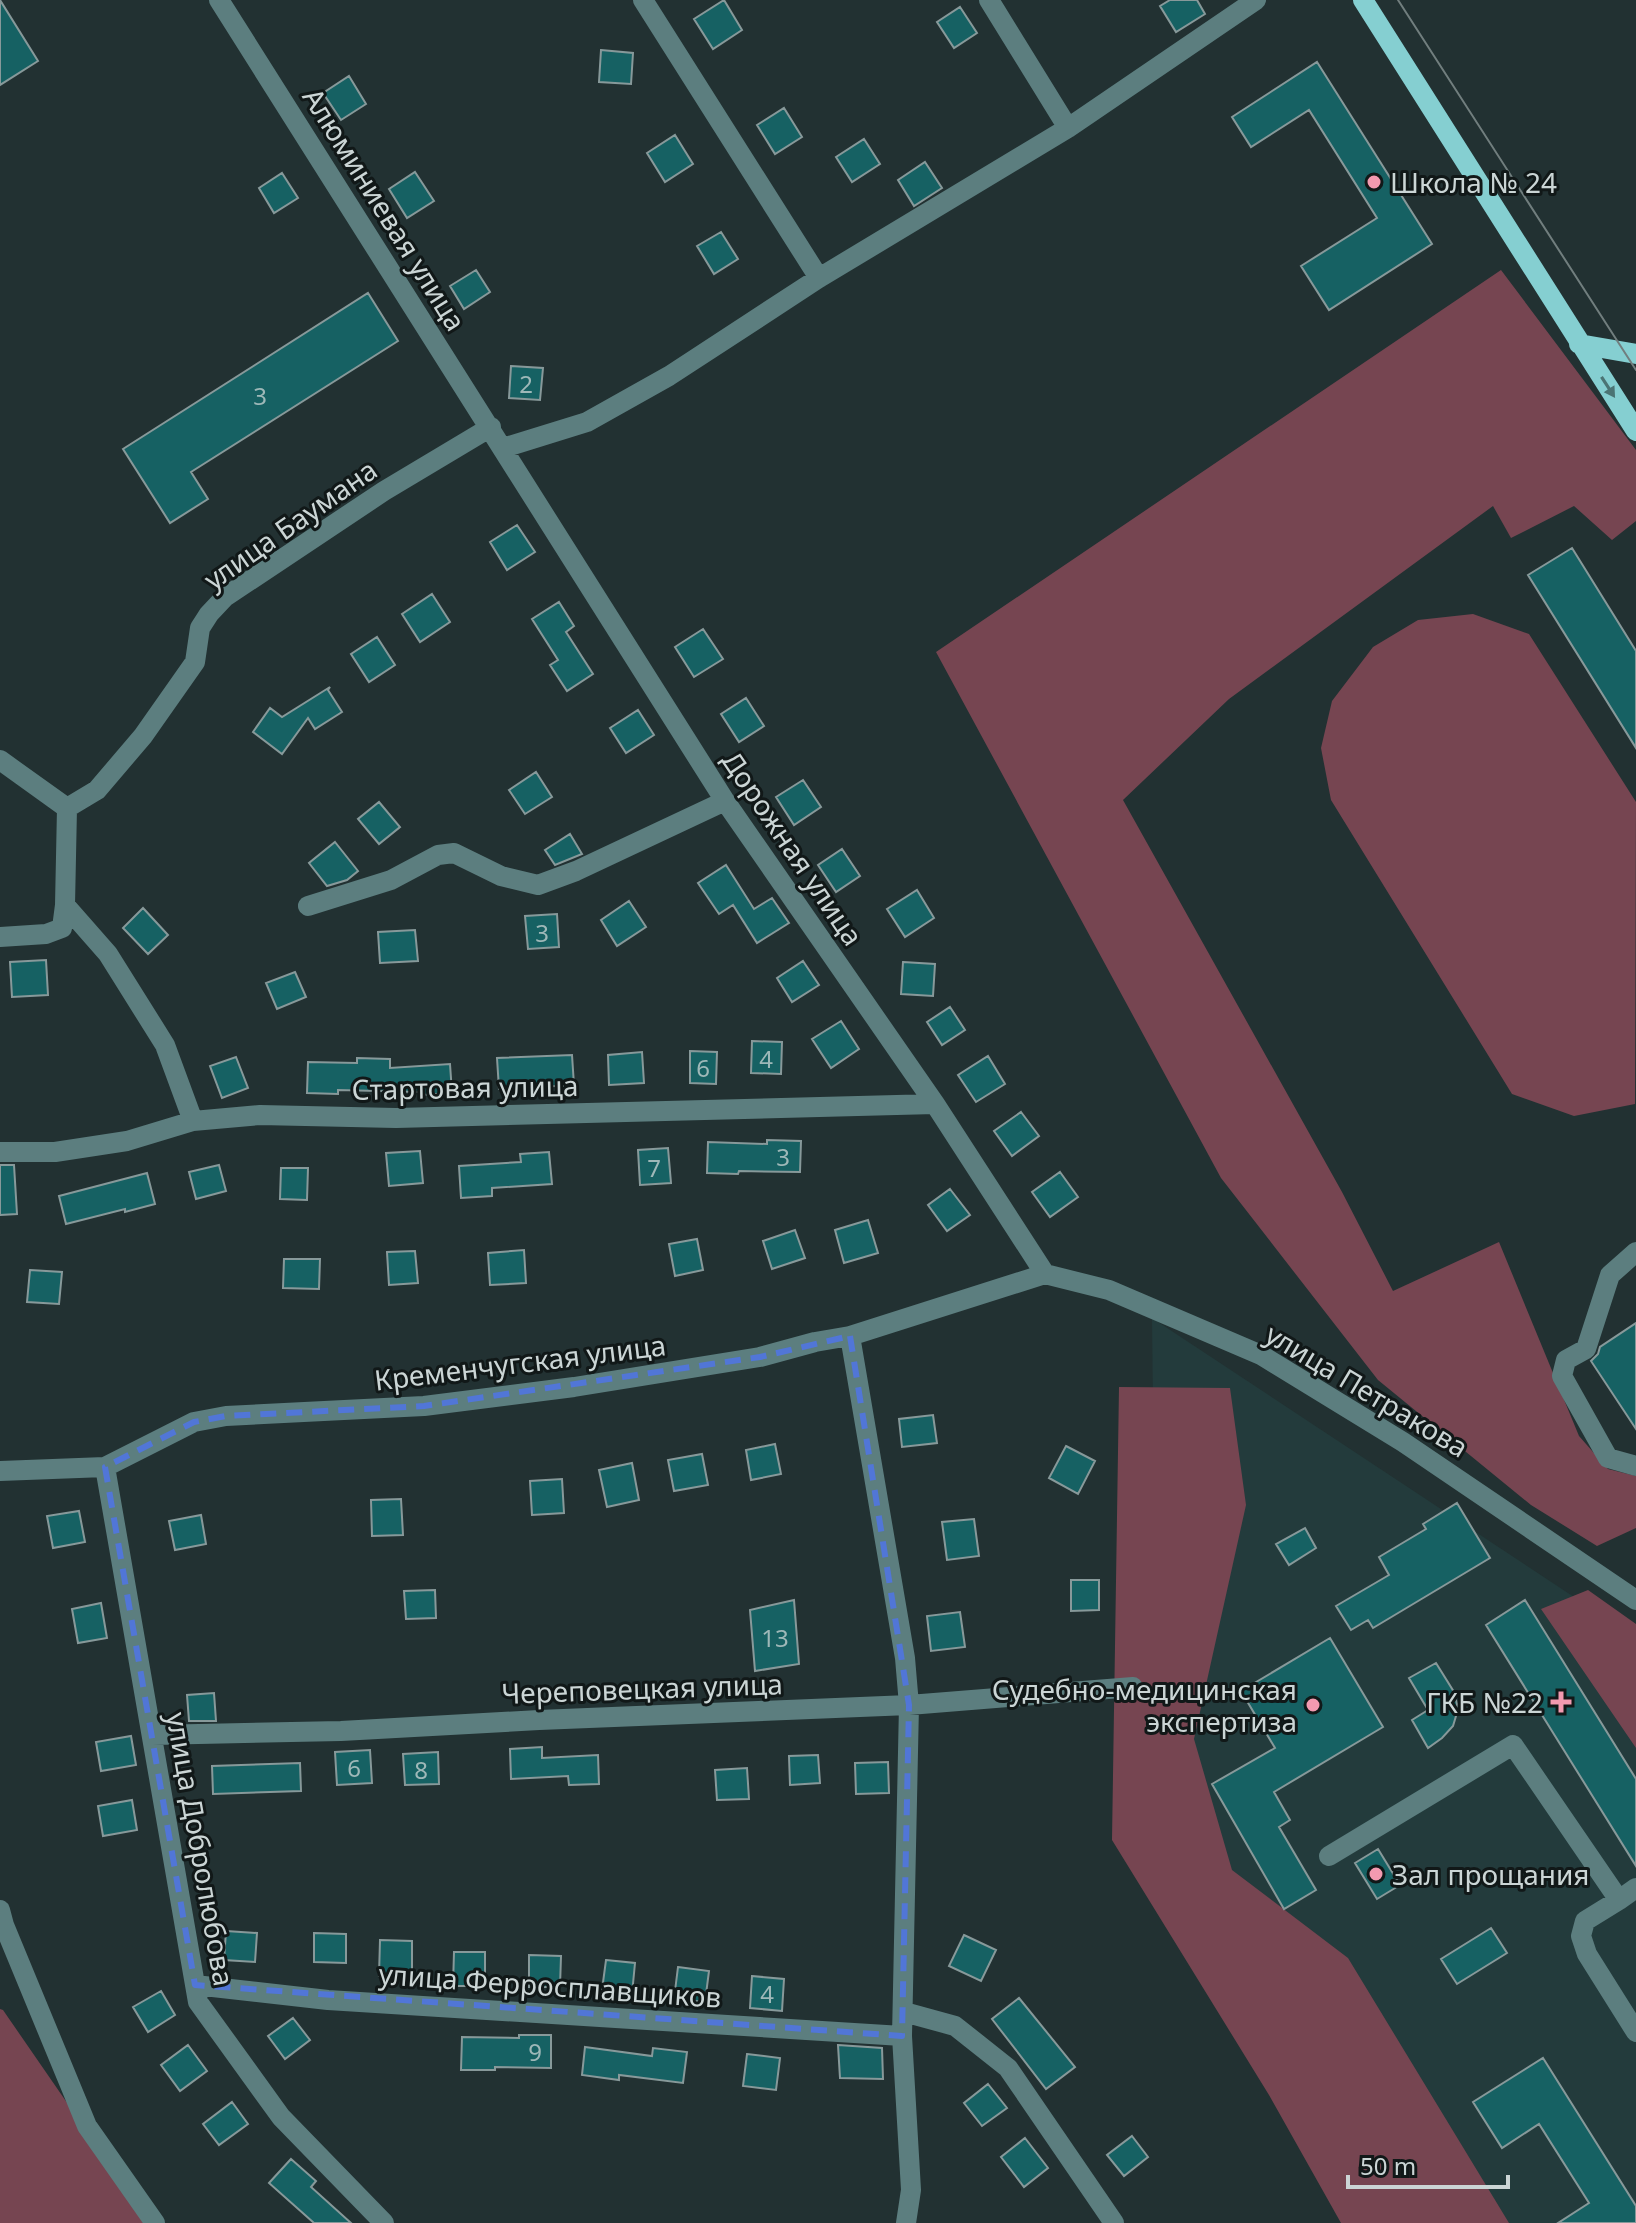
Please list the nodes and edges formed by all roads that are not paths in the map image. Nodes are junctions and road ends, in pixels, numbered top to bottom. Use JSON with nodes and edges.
{"nodes":[{"id":1,"x":219,"y":0,"type":"edge"},
{"id":2,"x":643,"y":0,"type":"edge"},
{"id":3,"x":989,"y":0,"type":"edge"},
{"id":4,"x":1256,"y":0,"type":"edge"},
{"id":5,"x":1363,"y":0,"type":"edge"},
{"id":6,"x":1068,"y":128,"type":"junction"},
{"id":7,"x":819,"y":278,"type":"junction"},
{"id":8,"x":1579,"y":344,"type":"junction"},
{"id":9,"x":1636,"y":354,"type":"edge"},
{"id":10,"x":491,"y":427,"type":"junction"},
{"id":11,"x":1636,"y":431,"type":"edge"},
{"id":12,"x":503,"y":448,"type":"junction"},
{"id":13,"x":0,"y":760,"type":"edge"},
{"id":14,"x":725,"y":801,"type":"junction"},
{"id":15,"x":67,"y":808,"type":"junction"},
{"id":16,"x":65,"y":905,"type":"junction"},
{"id":17,"x":308,"y":906,"type":"dead end"},
{"id":18,"x":0,"y":937,"type":"edge"},
{"id":19,"x":935,"y":1104,"type":"junction"},
{"id":20,"x":193,"y":1121,"type":"junction"},
{"id":21,"x":0,"y":1152,"type":"edge"},
{"id":22,"x":1636,"y":1252,"type":"edge"},
{"id":23,"x":1045,"y":1274,"type":"junction"},
{"id":24,"x":850,"y":1336,"type":"junction"},
{"id":25,"x":1636,"y":1466,"type":"edge"},
{"id":26,"x":105,"y":1467,"type":"junction"},
{"id":27,"x":0,"y":1471,"type":"edge"},
{"id":28,"x":1636,"y":1600,"type":"edge"},
{"id":29,"x":1133,"y":1687,"type":"dead end"},
{"id":30,"x":909,"y":1705,"type":"junction"},
{"id":31,"x":153,"y":1735,"type":"junction"},
{"id":32,"x":1329,"y":1856,"type":"dead end"},
{"id":33,"x":1627,"y":1894,"type":"edge"},
{"id":34,"x":0,"y":1910,"type":"edge"},
{"id":35,"x":195,"y":1985,"type":"junction"},
{"id":36,"x":904,"y":2012,"type":"junction"},
{"id":37,"x":1636,"y":2032,"type":"edge"},
{"id":38,"x":902,"y":2036,"type":"junction"},
{"id":39,"x":155,"y":2223,"type":"edge"},
{"id":40,"x":384,"y":2223,"type":"edge"},
{"id":41,"x":906,"y":2223,"type":"edge"},
{"id":42,"x":1114,"y":2223,"type":"edge"}],
"edges":[{"from":1,"to":10,"type":"street","name":"Алюминиевая улица"},
{"from":2,"to":7,"type":"street"},
{"from":3,"to":6,"type":"street"},
{"from":4,"to":6,"type":"street"},
{"from":5,"to":8,"type":"main road"},
{"from":6,"to":7,"type":"street"},
{"from":7,"to":12,"type":"street"},
{"from":8,"to":9,"type":"main road"},
{"from":8,"to":11,"type":"main road","one_way":true},
{"from":10,"to":12,"type":"street","name":"Алюминиевая улица"},
{"from":10,"to":15,"type":"street","name":"улица Баумана"},
{"from":12,"to":14,"type":"street","name":"Дорожная улица"},
{"from":13,"to":15,"type":"street"},
{"from":14,"to":17,"type":"street"},
{"from":14,"to":19,"type":"street","name":"Дорожная улица"},
{"from":15,"to":16,"type":"street"},
{"from":16,"to":18,"type":"street"},
{"from":16,"to":20,"type":"street"},
{"from":19,"to":20,"type":"street","name":"Стартовая улица"},
{"from":19,"to":23,"type":"street","name":"Дорожная улица"},
{"from":20,"to":21,"type":"street","name":"Стартовая улица"},
{"from":22,"to":25,"type":"street"},
{"from":23,"to":24,"type":"street","name":"Кременчугская улица"},
{"from":23,"to":28,"type":"street","name":"улица Петракова"},
{"from":24,"to":26,"type":"street","name":"Кременчугская улица"},
{"from":24,"to":30,"type":"street"},
{"from":26,"to":27,"type":"street","name":"Кременчугская улица"},
{"from":26,"to":31,"type":"street","name":"улица Добролюбова"},
{"from":29,"to":30,"type":"street","name":"Череповецкая улица"},
{"from":30,"to":31,"type":"street","name":"Череповецкая улица"},
{"from":30,"to":36,"type":"street"},
{"from":31,"to":35,"type":"street","name":"улица Добролюбова"},
{"from":32,"to":33,"type":"street"},
{"from":33,"to":37,"type":"street"},
{"from":34,"to":39,"type":"street"},
{"from":35,"to":38,"type":"street","name":"улица Ферросплавщиков"},
{"from":35,"to":40,"type":"street","name":"улица Добролюбова"},
{"from":36,"to":38,"type":"street"},
{"from":36,"to":42,"type":"street"},
{"from":38,"to":41,"type":"street"}]}
